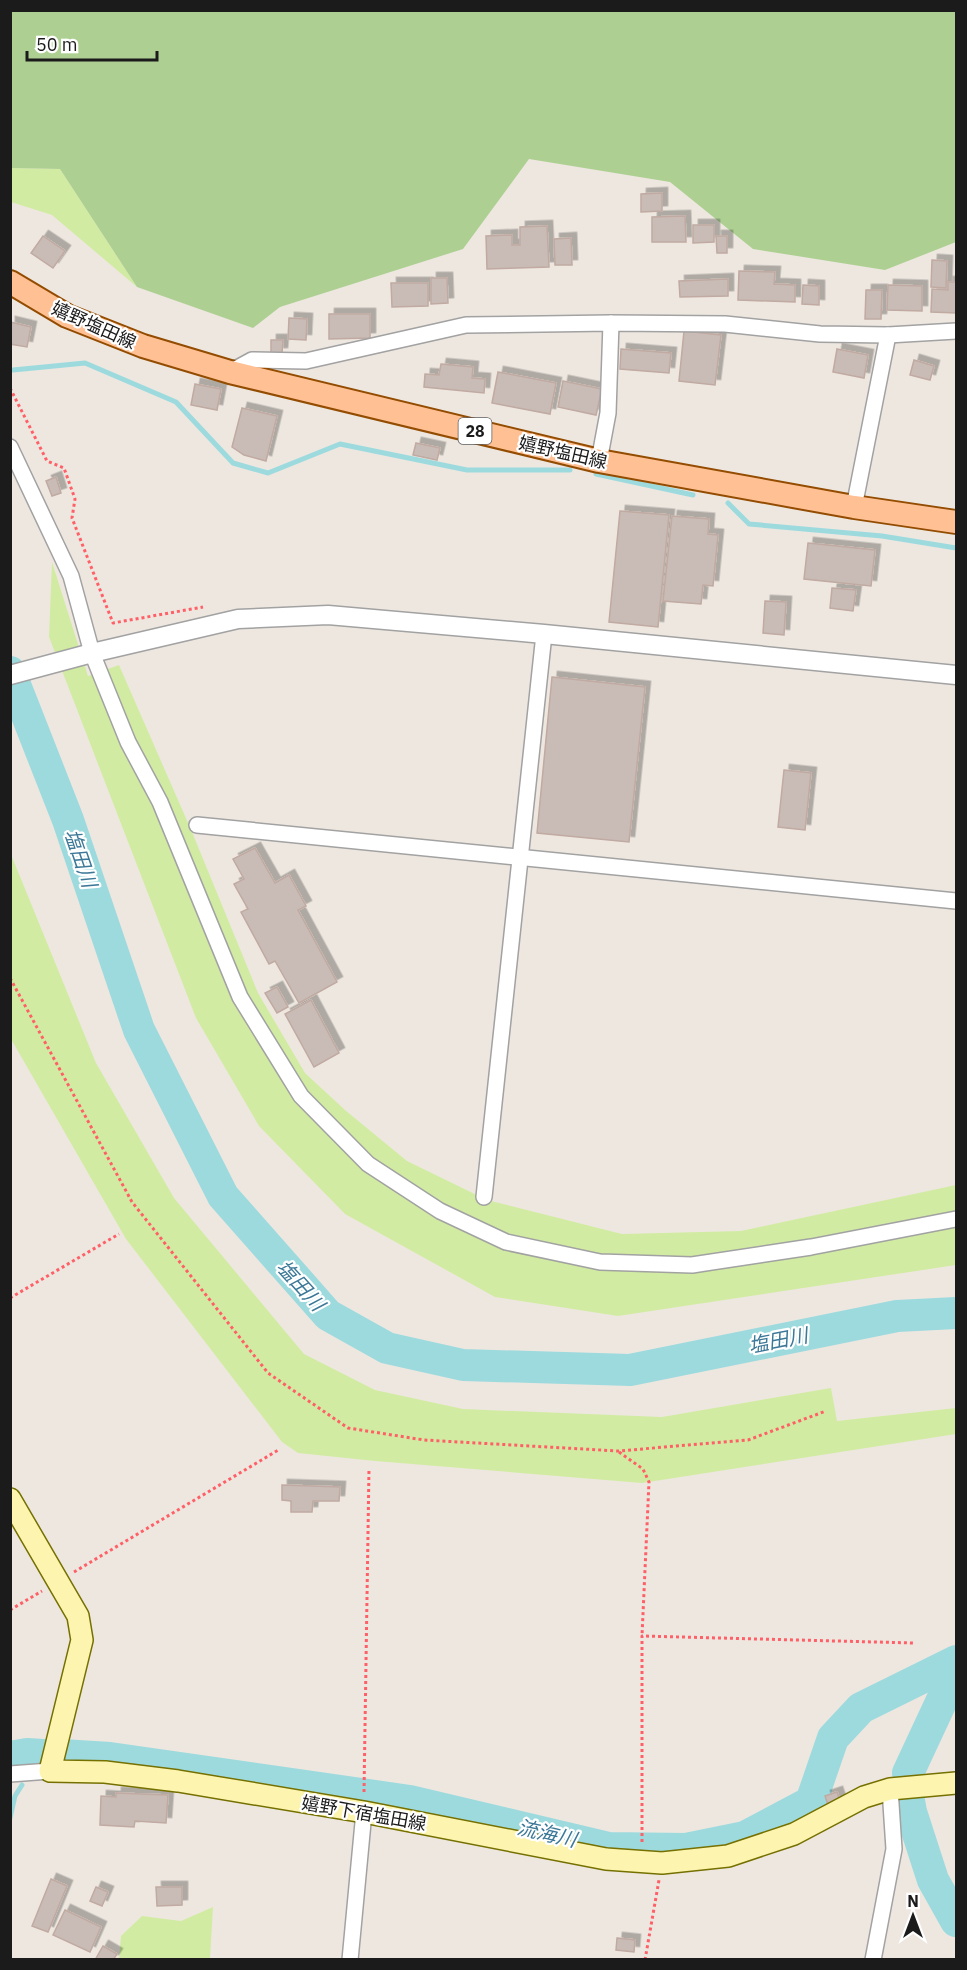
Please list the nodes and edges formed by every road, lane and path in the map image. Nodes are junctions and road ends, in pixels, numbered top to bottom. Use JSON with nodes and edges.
{"nodes":[{"id":1,"x":10,"y":282,"type":"edge"},
{"id":2,"x":611,"y":323,"type":"junction"},
{"id":3,"x":957,"y":331,"type":"edge"},
{"id":4,"x":888,"y":334,"type":"junction"},
{"id":5,"x":230,"y":372,"type":"junction"},
{"id":6,"x":10,"y":388,"type":"edge"},
{"id":7,"x":10,"y":447,"type":"edge"},
{"id":8,"x":599,"y":461,"type":"junction"},
{"id":9,"x":854,"y":507,"type":"junction"},
{"id":10,"x":957,"y":522,"type":"edge"},
{"id":11,"x":214,"y":606,"type":"dead end"},
{"id":12,"x":544,"y":634,"type":"junction"},
{"id":13,"x":92,"y":654,"type":"junction"},
{"id":14,"x":10,"y":675,"type":"edge"},
{"id":15,"x":957,"y":675,"type":"edge"},
{"id":16,"x":197,"y":825,"type":"dead end"},
{"id":17,"x":520,"y":857,"type":"junction"},
{"id":18,"x":957,"y":901,"type":"edge"},
{"id":19,"x":10,"y":978,"type":"edge"},
{"id":20,"x":484,"y":1197,"type":"dead end"},
{"id":21,"x":957,"y":1219,"type":"edge"},
{"id":22,"x":119,"y":1234,"type":"dead end"},
{"id":23,"x":10,"y":1298,"type":"edge"},
{"id":24,"x":826,"y":1411,"type":"dead end"},
{"id":25,"x":280,"y":1449,"type":"dead end"},
{"id":26,"x":618,"y":1451,"type":"junction"},
{"id":27,"x":369,"y":1468,"type":"dead end"},
{"id":28,"x":10,"y":1499,"type":"edge"},
{"id":29,"x":59,"y":1581,"type":"junction"},
{"id":30,"x":10,"y":1610,"type":"edge"},
{"id":31,"x":642,"y":1636,"type":"junction"},
{"id":32,"x":914,"y":1643,"type":"dead end"},
{"id":33,"x":50,"y":1771,"type":"junction"},
{"id":34,"x":10,"y":1774,"type":"edge"},
{"id":35,"x":364,"y":1782,"type":"dead end"},
{"id":36,"x":957,"y":1783,"type":"edge"},
{"id":37,"x":890,"y":1789,"type":"junction"},
{"id":38,"x":364,"y":1812,"type":"junction"},
{"id":39,"x":642,"y":1837,"type":"dead end"},
{"id":40,"x":662,"y":1863,"type":"junction"},
{"id":41,"x":350,"y":1959,"type":"edge"},
{"id":42,"x":645,"y":1959,"type":"edge"},
{"id":43,"x":873,"y":1959,"type":"edge"}],
"edges":[{"from":1,"to":5,"type":"main road","name":"嬉野塩田線","number":"28"},
{"from":2,"to":4,"type":"street"},
{"from":2,"to":5,"type":"street"},
{"from":2,"to":8,"type":"street"},
{"from":3,"to":4,"type":"street"},
{"from":4,"to":9,"type":"street"},
{"from":5,"to":8,"type":"main road","name":"嬉野塩田線","number":"28"},
{"from":6,"to":11,"type":"path"},
{"from":7,"to":13,"type":"street"},
{"from":8,"to":9,"type":"main road","name":"嬉野塩田線","number":"28"},
{"from":9,"to":10,"type":"main road","name":"嬉野塩田線","number":"28"},
{"from":12,"to":13,"type":"street"},
{"from":12,"to":15,"type":"street"},
{"from":12,"to":17,"type":"street"},
{"from":13,"to":14,"type":"street"},
{"from":13,"to":21,"type":"street"},
{"from":16,"to":17,"type":"street"},
{"from":17,"to":18,"type":"street"},
{"from":17,"to":20,"type":"street"},
{"from":19,"to":26,"type":"path"},
{"from":22,"to":23,"type":"path"},
{"from":24,"to":26,"type":"path"},
{"from":25,"to":29,"type":"path"},
{"from":26,"to":31,"type":"path"},
{"from":27,"to":35,"type":"path"},
{"from":28,"to":29,"type":"main road"},
{"from":29,"to":30,"type":"path"},
{"from":29,"to":33,"type":"main road"},
{"from":31,"to":32,"type":"path"},
{"from":31,"to":39,"type":"path"},
{"from":33,"to":34,"type":"street"},
{"from":33,"to":38,"type":"main road","name":"嬉野下宿塩田線"},
{"from":36,"to":37,"type":"main road","name":"嬉野下宿塩田線"},
{"from":37,"to":40,"type":"main road","name":"嬉野下宿塩田線"},
{"from":37,"to":43,"type":"street"},
{"from":38,"to":40,"type":"main road","name":"嬉野下宿塩田線"},
{"from":38,"to":41,"type":"street"},
{"from":40,"to":42,"type":"path"}]}
